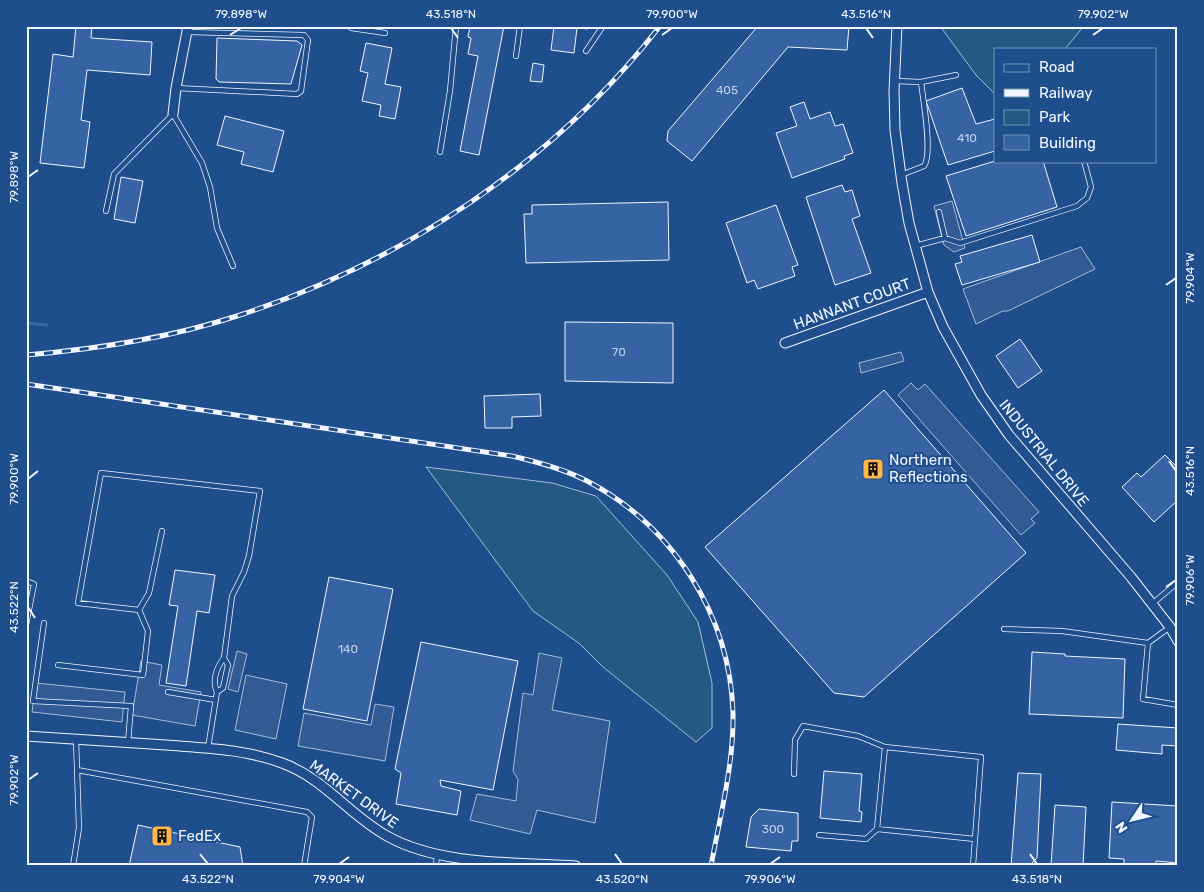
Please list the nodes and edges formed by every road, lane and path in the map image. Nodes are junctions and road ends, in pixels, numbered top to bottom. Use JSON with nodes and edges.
{"nodes":[{"id":1,"x":350,"y":26,"type":"edge"},
{"id":2,"x":456,"y":26,"type":"edge"},
{"id":3,"x":520,"y":26,"type":"edge"},
{"id":4,"x":603,"y":26,"type":"edge"},
{"id":5,"x":897,"y":26,"type":"edge"},
{"id":6,"x":188,"y":29,"type":"edge"},
{"id":7,"x":384,"y":33,"type":"dead end"},
{"id":8,"x":586,"y":51,"type":"dead end"},
{"id":9,"x":516,"y":56,"type":"dead end"},
{"id":10,"x":956,"y":75,"type":"dead end"},
{"id":11,"x":894,"y":80,"type":"junction"},
{"id":12,"x":921,"y":82,"type":"junction"},
{"id":13,"x":176,"y":88,"type":"junction"},
{"id":14,"x":173,"y":114,"type":"junction"},
{"id":15,"x":440,"y":152,"type":"dead end"},
{"id":16,"x":1084,"y":162,"type":"edge"},
{"id":17,"x":901,"y":175,"type":"junction"},
{"id":18,"x":106,"y":211,"type":"dead end"},
{"id":19,"x":939,"y":212,"type":"dead end"},
{"id":20,"x":945,"y":238,"type":"junction"},
{"id":21,"x":915,"y":246,"type":"junction"},
{"id":22,"x":233,"y":266,"type":"dead end"},
{"id":23,"x":928,"y":292,"type":"junction"},
{"id":24,"x":784,"y":343,"type":"dead end"},
{"id":25,"x":162,"y":531,"type":"dead end"},
{"id":26,"x":26,"y":581,"type":"edge"},
{"id":27,"x":1178,"y":582,"type":"edge"},
{"id":28,"x":1152,"y":604,"type":"junction"},
{"id":29,"x":139,"y":610,"type":"junction"},
{"id":30,"x":44,"y":622,"type":"dead end"},
{"id":31,"x":26,"y":625,"type":"edge"},
{"id":32,"x":1170,"y":628,"type":"junction"},
{"id":33,"x":1004,"y":629,"type":"dead end"},
{"id":34,"x":1178,"y":641,"type":"edge"},
{"id":35,"x":1148,"y":643,"type":"junction"},
{"id":36,"x":224,"y":658,"type":"junction"},
{"id":37,"x":58,"y":665,"type":"dead end"},
{"id":38,"x":168,"y":692,"type":"dead end"},
{"id":39,"x":217,"y":692,"type":"junction"},
{"id":40,"x":216,"y":700,"type":"junction"},
{"id":41,"x":1178,"y":705,"type":"edge"},
{"id":42,"x":26,"y":736,"type":"edge"},
{"id":43,"x":76,"y":739,"type":"junction"},
{"id":44,"x":128,"y":742,"type":"junction"},
{"id":45,"x":885,"y":747,"type":"junction"},
{"id":46,"x":208,"y":748,"type":"junction"},
{"id":47,"x":77,"y":770,"type":"junction"},
{"id":48,"x":794,"y":774,"type":"dead end"},
{"id":49,"x":877,"y":829,"type":"junction"},
{"id":50,"x":819,"y":835,"type":"dead end"},
{"id":51,"x":975,"y":839,"type":"junction"},
{"id":52,"x":438,"y":854,"type":"junction"},
{"id":53,"x":500,"y":864,"type":"edge"},
{"id":54,"x":73,"y":866,"type":"edge"},
{"id":55,"x":304,"y":866,"type":"edge"},
{"id":56,"x":436,"y":866,"type":"edge"},
{"id":57,"x":576,"y":866,"type":"edge"},
{"id":58,"x":973,"y":866,"type":"edge"}],
"edges":[{"from":1,"to":7,"type":"lane"},
{"from":2,"to":15,"type":"lane"},
{"from":3,"to":9,"type":"lane"},
{"from":4,"to":8,"type":"lane"},
{"from":5,"to":11,"type":"street","name":"INDUSTRIAL DRIVE"},
{"from":6,"to":13,"type":"street"},
{"from":6,"to":13,"type":"lane"},
{"from":10,"to":12,"type":"lane"},
{"from":11,"to":12,"type":"lane"},
{"from":11,"to":17,"type":"street","name":"INDUSTRIAL DRIVE"},
{"from":12,"to":17,"type":"lane"},
{"from":13,"to":14,"type":"street"},
{"from":14,"to":18,"type":"lane"},
{"from":14,"to":22,"type":"lane"},
{"from":16,"to":20,"type":"lane"},
{"from":17,"to":21,"type":"street","name":"INDUSTRIAL DRIVE"},
{"from":19,"to":20,"type":"lane"},
{"from":20,"to":21,"type":"lane"},
{"from":21,"to":23,"type":"street","name":"INDUSTRIAL DRIVE"},
{"from":23,"to":24,"type":"street","name":"HANNANT COURT"},
{"from":23,"to":28,"type":"street","name":"INDUSTRIAL DRIVE"},
{"from":25,"to":29,"type":"lane"},
{"from":26,"to":31,"type":"lane"},
{"from":27,"to":28,"type":"lane"},
{"from":28,"to":32,"type":"street","name":"INDUSTRIAL DRIVE"},
{"from":29,"to":36,"type":"lane"},
{"from":29,"to":37,"type":"lane"},
{"from":30,"to":44,"type":"lane"},
{"from":32,"to":34,"type":"street","name":"INDUSTRIAL DRIVE"},
{"from":32,"to":35,"type":"lane"},
{"from":33,"to":35,"type":"lane"},
{"from":35,"to":41,"type":"lane"},
{"from":36,"to":39,"type":"lane"},
{"from":36,"to":39,"type":"lane"},
{"from":38,"to":40,"type":"lane"},
{"from":39,"to":40,"type":"lane"},
{"from":40,"to":46,"type":"lane"},
{"from":42,"to":43,"type":"street","name":"MARKET DRIVE"},
{"from":43,"to":44,"type":"street","name":"MARKET DRIVE"},
{"from":43,"to":47,"type":"lane"},
{"from":44,"to":46,"type":"street","name":"MARKET DRIVE"},
{"from":45,"to":48,"type":"lane"},
{"from":45,"to":49,"type":"lane"},
{"from":45,"to":51,"type":"lane"},
{"from":46,"to":52,"type":"street","name":"MARKET DRIVE"},
{"from":47,"to":54,"type":"lane"},
{"from":47,"to":55,"type":"lane"},
{"from":49,"to":50,"type":"lane"},
{"from":49,"to":51,"type":"lane"},
{"from":51,"to":58,"type":"lane"},
{"from":52,"to":53,"type":"street","name":"MARKET DRIVE"},
{"from":52,"to":56,"type":"lane"},
{"from":53,"to":57,"type":"street","name":"MARKET DRIVE"}]}
